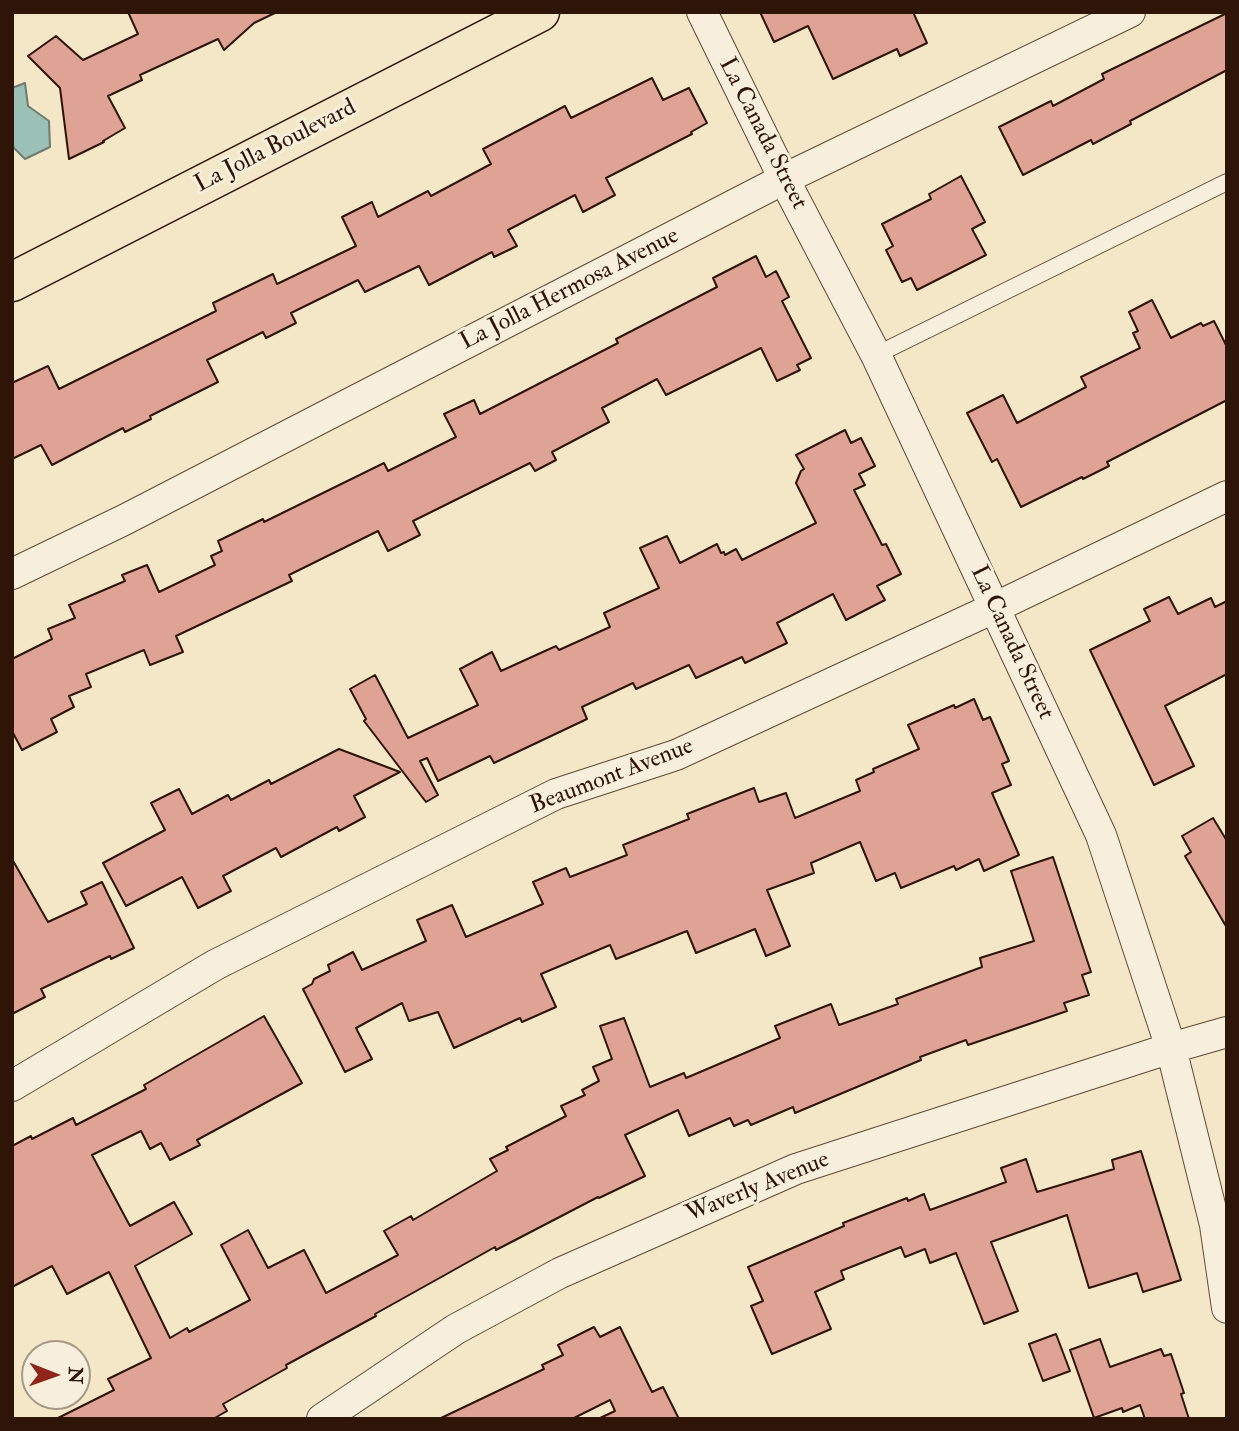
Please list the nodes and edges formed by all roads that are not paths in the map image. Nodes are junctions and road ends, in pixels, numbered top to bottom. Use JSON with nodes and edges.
{"nodes":[{"id":1,"x":540,"y":12,"type":"edge"},
{"id":2,"x":702,"y":12,"type":"edge"},
{"id":3,"x":1130,"y":12,"type":"edge"},
{"id":4,"x":785,"y":179,"type":"junction"},
{"id":5,"x":1227,"y":182,"type":"edge"},
{"id":6,"x":12,"y":282,"type":"edge"},
{"id":7,"x":876,"y":355,"type":"junction"},
{"id":8,"x":1227,"y":496,"type":"edge"},
{"id":9,"x":12,"y":575,"type":"edge"},
{"id":10,"x":994,"y":608,"type":"junction"},
{"id":11,"x":1227,"y":1032,"type":"edge"},
{"id":12,"x":1171,"y":1048,"type":"junction"},
{"id":13,"x":12,"y":1086,"type":"edge"},
{"id":14,"x":1227,"y":1308,"type":"edge"},
{"id":15,"x":322,"y":1419,"type":"edge"}],
"edges":[{"from":1,"to":6,"type":"main road","name":"La Jolla Boulevard"},
{"from":2,"to":4,"type":"street","name":"La Canada Street"},
{"from":3,"to":4,"type":"street","name":"La Jolla Hermosa Avenue"},
{"from":4,"to":7,"type":"street","name":"La Canada Street"},
{"from":4,"to":9,"type":"street","name":"La Jolla Hermosa Avenue"},
{"from":5,"to":7,"type":"lane"},
{"from":7,"to":10,"type":"street","name":"La Canada Street"},
{"from":8,"to":10,"type":"street","name":"Beaumont Avenue"},
{"from":10,"to":12,"type":"street","name":"La Canada Street"},
{"from":10,"to":13,"type":"street","name":"Beaumont Avenue"},
{"from":11,"to":12,"type":"street","name":"Waverly Avenue"},
{"from":12,"to":14,"type":"street","name":"La Canada Street"},
{"from":12,"to":15,"type":"street","name":"Waverly Avenue"}]}
